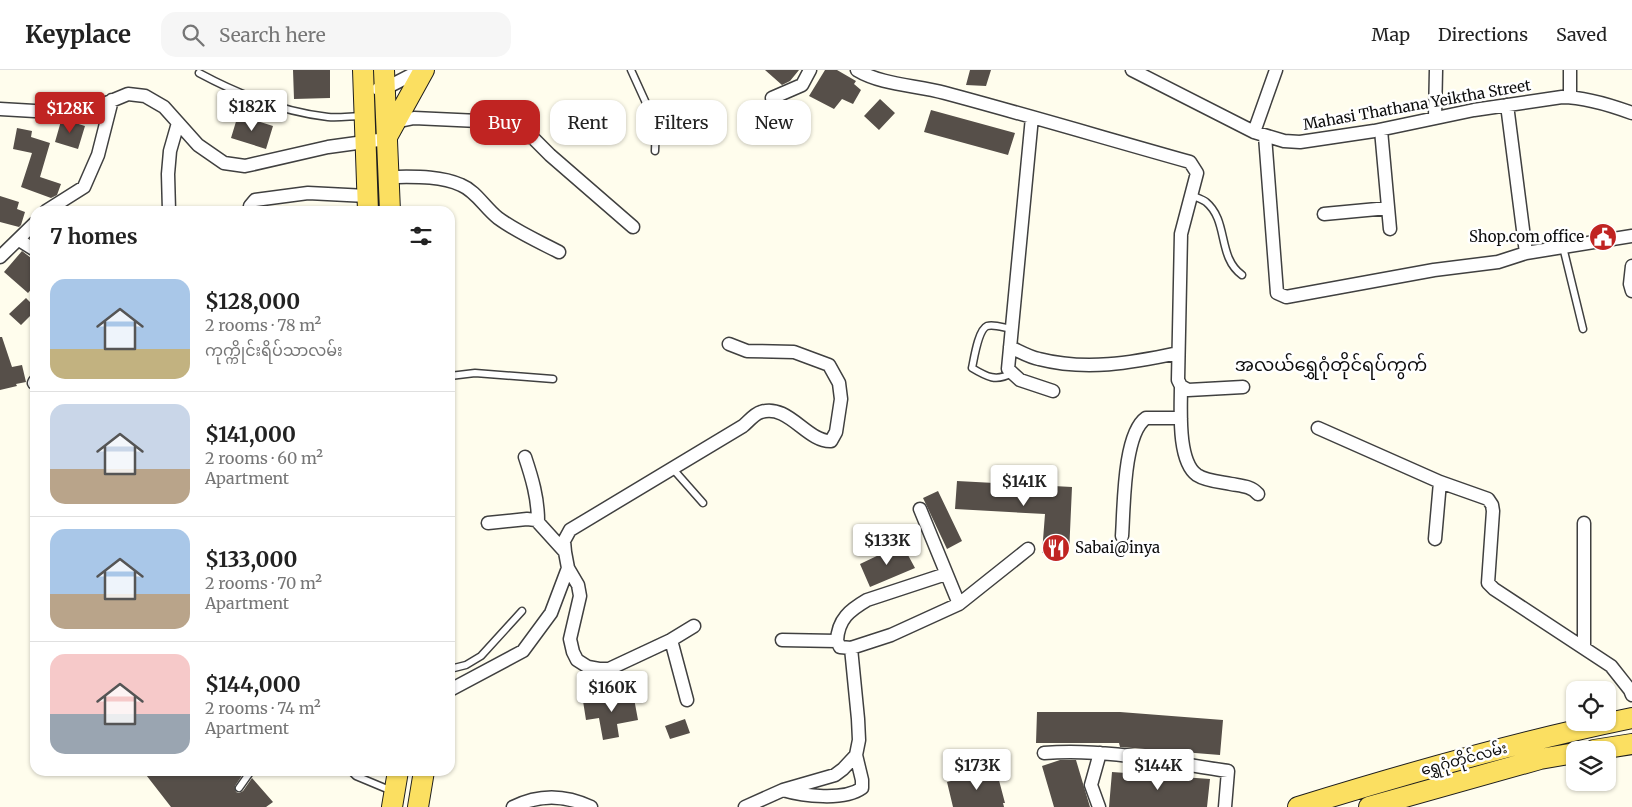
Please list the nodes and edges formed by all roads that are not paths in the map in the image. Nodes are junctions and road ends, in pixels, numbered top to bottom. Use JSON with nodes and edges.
{"nodes":[{"id":1,"x":418,"y":70,"type":"edge"},
{"id":2,"x":631,"y":70,"type":"edge"},
{"id":3,"x":810,"y":70,"type":"edge"},
{"id":4,"x":857,"y":70,"type":"edge"},
{"id":5,"x":1134,"y":70,"type":"edge"},
{"id":6,"x":1276,"y":70,"type":"edge"},
{"id":7,"x":1436,"y":70,"type":"edge"},
{"id":8,"x":1570,"y":70,"type":"edge"},
{"id":9,"x":199,"y":73,"type":"dead end"},
{"id":10,"x":364,"y":80,"type":"edge"},
{"id":11,"x":384,"y":80,"type":"edge"},
{"id":12,"x":1570,"y":97,"type":"junction"},
{"id":13,"x":772,"y":98,"type":"dead end"},
{"id":14,"x":112,"y":100,"type":"junction"},
{"id":15,"x":1507,"y":105,"type":"junction"},
{"id":16,"x":0,"y":109,"type":"edge"},
{"id":17,"x":1632,"y":113,"type":"edge"},
{"id":18,"x":364,"y":116,"type":"junction"},
{"id":19,"x":1032,"y":117,"type":"junction"},
{"id":20,"x":1435,"y":118,"type":"junction"},
{"id":21,"x":178,"y":123,"type":"junction"},
{"id":22,"x":1381,"y":130,"type":"junction"},
{"id":23,"x":391,"y":131,"type":"junction"},
{"id":24,"x":1260,"y":134,"type":"junction"},
{"id":25,"x":365,"y":142,"type":"junction"},
{"id":26,"x":655,"y":151,"type":"dead end"},
{"id":27,"x":388,"y":177,"type":"junction"},
{"id":28,"x":1191,"y":195,"type":"junction"},
{"id":29,"x":367,"y":204,"type":"edge"},
{"id":30,"x":54,"y":206,"type":"edge"},
{"id":31,"x":169,"y":206,"type":"edge"},
{"id":32,"x":250,"y":206,"type":"edge"},
{"id":33,"x":390,"y":206,"type":"edge"},
{"id":34,"x":1388,"y":208,"type":"junction"},
{"id":35,"x":1324,"y":214,"type":"dead end"},
{"id":36,"x":30,"y":228,"type":"edge"},
{"id":37,"x":633,"y":228,"type":"dead end"},
{"id":38,"x":1390,"y":229,"type":"dead end"},
{"id":39,"x":1632,"y":236,"type":"edge"},
{"id":40,"x":19,"y":240,"type":"junction"},
{"id":41,"x":30,"y":247,"type":"edge"},
{"id":42,"x":1563,"y":247,"type":"junction"},
{"id":43,"x":559,"y":252,"type":"dead end"},
{"id":44,"x":1526,"y":254,"type":"junction"},
{"id":45,"x":0,"y":256,"type":"edge"},
{"id":46,"x":1632,"y":266,"type":"edge"},
{"id":47,"x":1242,"y":275,"type":"dead end"},
{"id":48,"x":1632,"y":290,"type":"edge"},
{"id":49,"x":1012,"y":329,"type":"junction"},
{"id":50,"x":1583,"y":329,"type":"dead end"},
{"id":51,"x":729,"y":344,"type":"dead end"},
{"id":52,"x":1010,"y":347,"type":"junction"},
{"id":53,"x":1178,"y":353,"type":"junction"},
{"id":54,"x":1012,"y":372,"type":"junction"},
{"id":55,"x":455,"y":375,"type":"edge"},
{"id":56,"x":553,"y":379,"type":"dead end"},
{"id":57,"x":1181,"y":386,"type":"junction"},
{"id":58,"x":1243,"y":387,"type":"dead end"},
{"id":59,"x":1053,"y":391,"type":"dead end"},
{"id":60,"x":1181,"y":418,"type":"junction"},
{"id":61,"x":1318,"y":428,"type":"dead end"},
{"id":62,"x":525,"y":457,"type":"dead end"},
{"id":63,"x":673,"y":468,"type":"junction"},
{"id":64,"x":1440,"y":482,"type":"junction"},
{"id":65,"x":1258,"y":494,"type":"dead end"},
{"id":66,"x":703,"y":503,"type":"dead end"},
{"id":67,"x":920,"y":509,"type":"dead end"},
{"id":68,"x":538,"y":521,"type":"junction"},
{"id":69,"x":488,"y":523,"type":"dead end"},
{"id":70,"x":1584,"y":524,"type":"dead end"},
{"id":71,"x":1122,"y":536,"type":"dead end"},
{"id":72,"x":1435,"y":539,"type":"dead end"},
{"id":73,"x":1028,"y":549,"type":"dead end"},
{"id":74,"x":565,"y":552,"type":"junction"},
{"id":75,"x":568,"y":568,"type":"junction"},
{"id":76,"x":946,"y":574,"type":"junction"},
{"id":77,"x":960,"y":604,"type":"junction"},
{"id":78,"x":522,"y":611,"type":"dead end"},
{"id":79,"x":694,"y":626,"type":"dead end"},
{"id":80,"x":670,"y":640,"type":"junction"},
{"id":81,"x":782,"y":640,"type":"dead end"},
{"id":82,"x":837,"y":640,"type":"junction"},
{"id":83,"x":851,"y":648,"type":"junction"},
{"id":84,"x":1584,"y":648,"type":"junction"},
{"id":85,"x":455,"y":667,"type":"edge"},
{"id":86,"x":455,"y":687,"type":"edge"},
{"id":87,"x":1632,"y":695,"type":"edge"},
{"id":88,"x":687,"y":700,"type":"dead end"},
{"id":89,"x":1632,"y":718,"type":"edge"},
{"id":90,"x":1632,"y":744,"type":"edge"},
{"id":91,"x":1616,"y":747,"type":"edge"},
{"id":92,"x":1044,"y":753,"type":"dead end"},
{"id":93,"x":1100,"y":753,"type":"junction"},
{"id":94,"x":856,"y":755,"type":"junction"},
{"id":95,"x":1566,"y":755,"type":"edge"},
{"id":96,"x":247,"y":776,"type":"edge"},
{"id":97,"x":356,"y":776,"type":"edge"},
{"id":98,"x":397,"y":776,"type":"edge"},
{"id":99,"x":423,"y":776,"type":"edge"},
{"id":100,"x":239,"y":788,"type":"dead end"},
{"id":101,"x":783,"y":790,"type":"junction"},
{"id":102,"x":393,"y":799,"type":"edge"},
{"id":103,"x":418,"y":807,"type":"edge"},
{"id":104,"x":513,"y":807,"type":"edge"},
{"id":105,"x":591,"y":807,"type":"edge"},
{"id":106,"x":746,"y":807,"type":"edge"},
{"id":107,"x":1099,"y":807,"type":"edge"},
{"id":108,"x":1225,"y":807,"type":"edge"},
{"id":109,"x":1298,"y":807,"type":"edge"},
{"id":110,"x":1369,"y":807,"type":"edge"}],
"edges":[{"from":1,"to":11,"type":"street"},
{"from":1,"to":23,"type":"main road"},
{"from":2,"to":26,"type":"lane"},
{"from":3,"to":13,"type":"street"},
{"from":4,"to":19,"type":"street"},
{"from":5,"to":24,"type":"street","name":"Mahasi Thathana Yeiktha Street"},
{"from":6,"to":24,"type":"street"},
{"from":7,"to":20,"type":"street"},
{"from":8,"to":12,"type":"street"},
{"from":9,"to":18,"type":"lane"},
{"from":10,"to":11,"type":"street"},
{"from":10,"to":18,"type":"main road"},
{"from":11,"to":23,"type":"main road"},
{"from":12,"to":15,"type":"street","name":"Mahasi Thathana Yeiktha Street"},
{"from":12,"to":17,"type":"street","name":"Mahasi Thathana Yeiktha Street"},
{"from":14,"to":16,"type":"street"},
{"from":14,"to":21,"type":"street"},
{"from":14,"to":30,"type":"street"},
{"from":15,"to":20,"type":"street","name":"Mahasi Thathana Yeiktha Street"},
{"from":15,"to":44,"type":"street"},
{"from":18,"to":25,"type":"main road"},
{"from":19,"to":28,"type":"street"},
{"from":19,"to":49,"type":"street"},
{"from":20,"to":22,"type":"street","name":"Mahasi Thathana Yeiktha Street"},
{"from":21,"to":25,"type":"street"},
{"from":21,"to":31,"type":"street"},
{"from":22,"to":24,"type":"street","name":"Mahasi Thathana Yeiktha Street"},
{"from":22,"to":34,"type":"street"},
{"from":23,"to":25,"type":"street"},
{"from":23,"to":27,"type":"main road"},
{"from":23,"to":37,"type":"street"},
{"from":24,"to":44,"type":"street"},
{"from":25,"to":29,"type":"main road"},
{"from":27,"to":33,"type":"main road"},
{"from":27,"to":43,"type":"street"},
{"from":28,"to":47,"type":"lane"},
{"from":28,"to":53,"type":"street"},
{"from":29,"to":32,"type":"street"},
{"from":34,"to":35,"type":"street"},
{"from":34,"to":38,"type":"street"},
{"from":36,"to":40,"type":"street"},
{"from":39,"to":42,"type":"street"},
{"from":40,"to":41,"type":"street"},
{"from":40,"to":45,"type":"street"},
{"from":42,"to":44,"type":"street"},
{"from":42,"to":50,"type":"lane"},
{"from":46,"to":48,"type":"street"},
{"from":49,"to":52,"type":"street"},
{"from":49,"to":54,"type":"lane"},
{"from":51,"to":63,"type":"street"},
{"from":52,"to":53,"type":"street"},
{"from":52,"to":54,"type":"street"},
{"from":53,"to":57,"type":"street"},
{"from":54,"to":59,"type":"street"},
{"from":55,"to":56,"type":"lane"},
{"from":57,"to":58,"type":"street"},
{"from":57,"to":60,"type":"street"},
{"from":60,"to":65,"type":"street"},
{"from":60,"to":71,"type":"street"},
{"from":61,"to":64,"type":"street"},
{"from":62,"to":68,"type":"street"},
{"from":63,"to":66,"type":"lane"},
{"from":63,"to":74,"type":"street"},
{"from":64,"to":72,"type":"street"},
{"from":64,"to":84,"type":"street"},
{"from":67,"to":76,"type":"street"},
{"from":68,"to":69,"type":"street"},
{"from":68,"to":74,"type":"street"},
{"from":70,"to":84,"type":"street"},
{"from":73,"to":77,"type":"street"},
{"from":74,"to":75,"type":"street"},
{"from":75,"to":80,"type":"street"},
{"from":75,"to":86,"type":"street"},
{"from":76,"to":77,"type":"street"},
{"from":76,"to":82,"type":"street"},
{"from":77,"to":83,"type":"street"},
{"from":78,"to":85,"type":"lane"},
{"from":79,"to":80,"type":"street"},
{"from":80,"to":88,"type":"street"},
{"from":81,"to":82,"type":"street"},
{"from":82,"to":83,"type":"street"},
{"from":83,"to":94,"type":"street"},
{"from":84,"to":87,"type":"street"},
{"from":89,"to":109,"type":"main road","name":"ရွှေဂုံတိုင်လမ်း"},
{"from":90,"to":91,"type":"main road"},
{"from":92,"to":93,"type":"street"},
{"from":93,"to":107,"type":"street"},
{"from":93,"to":108,"type":"street"},
{"from":94,"to":101,"type":"street"},
{"from":94,"to":101,"type":"street"},
{"from":95,"to":110,"type":"main road","name":"ရွှေဂုံတိုင်လမ်း"},
{"from":96,"to":100,"type":"lane"},
{"from":97,"to":102,"type":"lane"},
{"from":98,"to":102,"type":"main road"},
{"from":99,"to":103,"type":"main road"},
{"from":101,"to":106,"type":"street"},
{"from":104,"to":105,"type":"street"}]}
